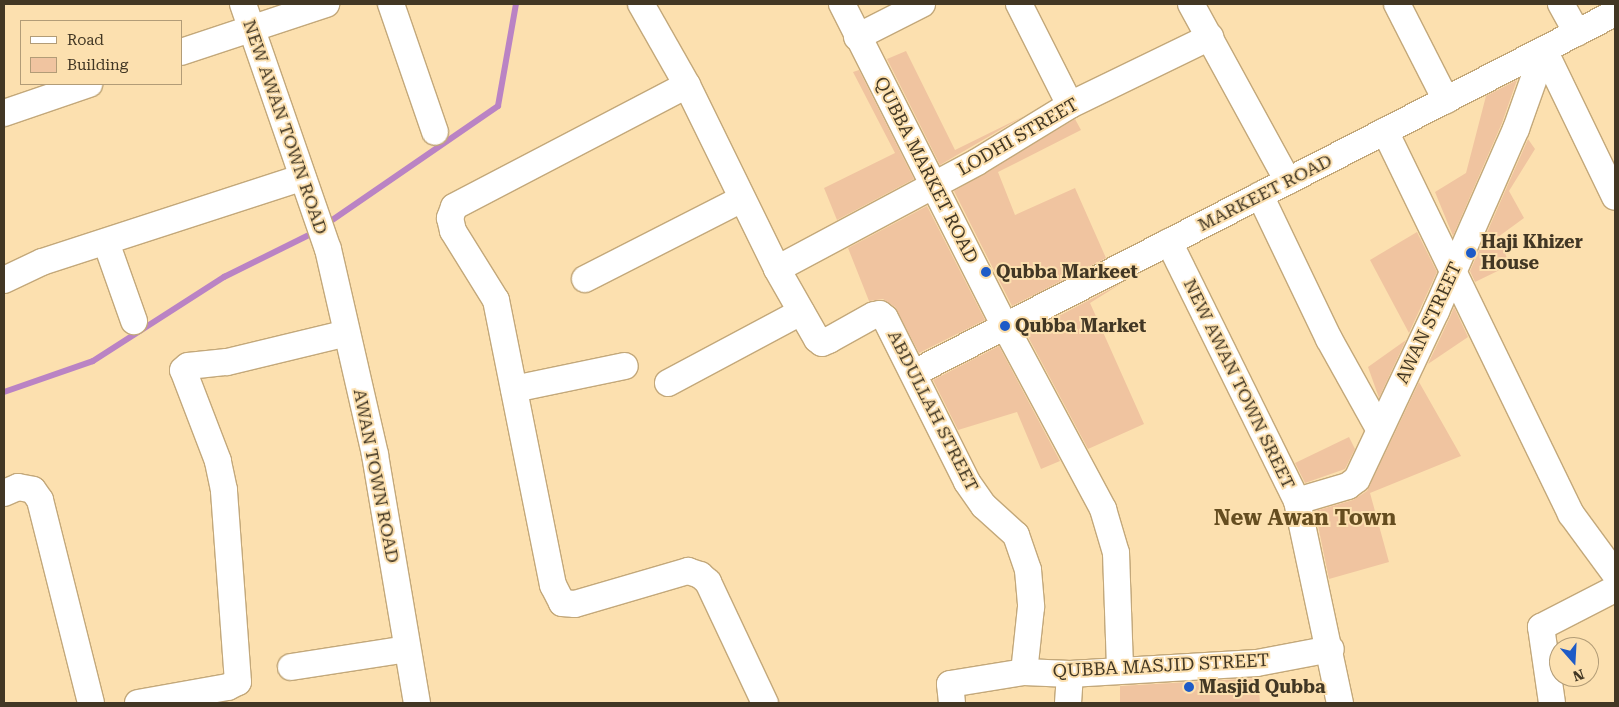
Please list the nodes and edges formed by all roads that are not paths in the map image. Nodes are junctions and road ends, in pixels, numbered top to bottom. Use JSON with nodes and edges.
{"nodes":[{"id":1,"x":243,"y":4,"type":"edge"},
{"id":2,"x":326,"y":4,"type":"edge"},
{"id":3,"x":390,"y":4,"type":"edge"},
{"id":4,"x":641,"y":4,"type":"edge"},
{"id":5,"x":842,"y":4,"type":"edge"},
{"id":6,"x":922,"y":4,"type":"edge"},
{"id":7,"x":1019,"y":4,"type":"edge"},
{"id":8,"x":1191,"y":4,"type":"edge"},
{"id":9,"x":1397,"y":4,"type":"edge"},
{"id":10,"x":1561,"y":4,"type":"edge"},
{"id":11,"x":1615,"y":13,"type":"edge"},
{"id":12,"x":251,"y":28,"type":"junction"},
{"id":13,"x":1577,"y":33,"type":"junction"},
{"id":14,"x":857,"y":37,"type":"junction"},
{"id":15,"x":1210,"y":38,"type":"junction"},
{"id":16,"x":1544,"y":50,"type":"junction"},
{"id":17,"x":182,"y":52,"type":"edge"},
{"id":18,"x":86,"y":85,"type":"edge"},
{"id":19,"x":687,"y":85,"type":"junction"},
{"id":20,"x":1446,"y":100,"type":"junction"},
{"id":21,"x":1070,"y":106,"type":"junction"},
{"id":22,"x":4,"y":113,"type":"edge"},
{"id":23,"x":1385,"y":131,"type":"junction"},
{"id":24,"x":435,"y":132,"type":"dead end"},
{"id":25,"x":304,"y":177,"type":"junction"},
{"id":26,"x":1288,"y":181,"type":"junction"},
{"id":27,"x":935,"y":184,"type":"junction"},
{"id":28,"x":1260,"y":196,"type":"junction"},
{"id":29,"x":1615,"y":197,"type":"edge"},
{"id":30,"x":742,"y":199,"type":"junction"},
{"id":31,"x":106,"y":242,"type":"junction"},
{"id":32,"x":1169,"y":242,"type":"junction"},
{"id":33,"x":328,"y":249,"type":"joint"},
{"id":34,"x":777,"y":269,"type":"junction"},
{"id":35,"x":1452,"y":273,"type":"junction"},
{"id":36,"x":585,"y":279,"type":"dead end"},
{"id":37,"x":4,"y":280,"type":"edge"},
{"id":38,"x":802,"y":312,"type":"junction"},
{"id":39,"x":134,"y":321,"type":"dead end"},
{"id":40,"x":1005,"y":326,"type":"junction"},
{"id":41,"x":347,"y":333,"type":"junction"},
{"id":42,"x":625,"y":366,"type":"dead end"},
{"id":43,"x":914,"y":373,"type":"junction"},
{"id":44,"x":668,"y":383,"type":"dead end"},
{"id":45,"x":514,"y":389,"type":"junction"},
{"id":46,"x":1379,"y":428,"type":"junction"},
{"id":47,"x":4,"y":493,"type":"edge"},
{"id":48,"x":1297,"y":501,"type":"junction"},
{"id":49,"x":1615,"y":574,"type":"edge"},
{"id":50,"x":1615,"y":589,"type":"edge"},
{"id":51,"x":408,"y":649,"type":"junction"},
{"id":52,"x":1331,"y":649,"type":"junction"},
{"id":53,"x":291,"y":667,"type":"dead end"},
{"id":54,"x":1120,"y":670,"type":"junction"},
{"id":55,"x":1024,"y":672,"type":"junction"},
{"id":56,"x":1070,"y":674,"type":"junction"},
{"id":57,"x":91,"y":703,"type":"edge"},
{"id":58,"x":138,"y":703,"type":"edge"},
{"id":59,"x":417,"y":703,"type":"edge"},
{"id":60,"x":765,"y":703,"type":"edge"},
{"id":61,"x":952,"y":703,"type":"edge"},
{"id":62,"x":1068,"y":703,"type":"edge"},
{"id":63,"x":1340,"y":703,"type":"edge"},
{"id":64,"x":1552,"y":703,"type":"edge"}],
"edges":[{"from":1,"to":12,"type":"street","name":"NEW AWAN TOWN ROAD"},
{"from":2,"to":12,"type":"street"},
{"from":3,"to":24,"type":"street"},
{"from":4,"to":19,"type":"street","name":"ABDULLAH STREET"},
{"from":5,"to":14,"type":"street","name":"QUBBA MARKET ROAD"},
{"from":6,"to":14,"type":"street"},
{"from":7,"to":21,"type":"street"},
{"from":8,"to":15,"type":"street"},
{"from":9,"to":20,"type":"street"},
{"from":10,"to":13,"type":"street"},
{"from":11,"to":13,"type":"street","name":"MARKEET ROAD"},
{"from":12,"to":17,"type":"street"},
{"from":12,"to":25,"type":"street","name":"NEW AWAN TOWN ROAD"},
{"from":13,"to":16,"type":"street","name":"MARKEET ROAD"},
{"from":14,"to":27,"type":"street","name":"QUBBA MARKET ROAD"},
{"from":15,"to":21,"type":"street","name":"LODHI STREET"},
{"from":15,"to":26,"type":"street"},
{"from":16,"to":20,"type":"street","name":"MARKEET ROAD"},
{"from":16,"to":29,"type":"street"},
{"from":16,"to":35,"type":"street","name":"AWAN STREET"},
{"from":18,"to":22,"type":"street"},
{"from":19,"to":30,"type":"street","name":"ABDULLAH STREET"},
{"from":19,"to":45,"type":"street"},
{"from":20,"to":23,"type":"street","name":"MARKEET ROAD"},
{"from":21,"to":27,"type":"street","name":"LODHI STREET"},
{"from":23,"to":26,"type":"street","name":"MARKEET ROAD"},
{"from":23,"to":35,"type":"street"},
{"from":25,"to":31,"type":"street"},
{"from":25,"to":33,"type":"street","name":"NEW AWAN TOWN ROAD"},
{"from":26,"to":28,"type":"street","name":"MARKEET ROAD"},
{"from":27,"to":34,"type":"street","name":"LODHI STREET"},
{"from":27,"to":40,"type":"street","name":"QUBBA MARKET ROAD"},
{"from":28,"to":32,"type":"street","name":"MARKEET ROAD"},
{"from":28,"to":46,"type":"street"},
{"from":30,"to":34,"type":"street","name":"ABDULLAH STREET"},
{"from":30,"to":36,"type":"street"},
{"from":31,"to":37,"type":"street"},
{"from":31,"to":39,"type":"street"},
{"from":32,"to":40,"type":"street","name":"MARKEET ROAD"},
{"from":32,"to":48,"type":"street","name":"NEW AWAN TOWN SREET"},
{"from":33,"to":41,"type":"street","name":"AWAN TOWN ROAD"},
{"from":34,"to":38,"type":"street","name":"ABDULLAH STREET"},
{"from":35,"to":46,"type":"street","name":"AWAN STREET"},
{"from":35,"to":49,"type":"street"},
{"from":38,"to":43,"type":"street","name":"ABDULLAH STREET"},
{"from":38,"to":44,"type":"street"},
{"from":40,"to":43,"type":"street","name":"MARKEET ROAD"},
{"from":40,"to":54,"type":"street","name":"QUBBA MARKET ROAD"},
{"from":41,"to":51,"type":"street","name":"AWAN TOWN ROAD"},
{"from":41,"to":58,"type":"street"},
{"from":42,"to":45,"type":"street"},
{"from":43,"to":55,"type":"street","name":"ABDULLAH STREET"},
{"from":45,"to":60,"type":"street"},
{"from":46,"to":48,"type":"street","name":"AWAN STREET"},
{"from":47,"to":57,"type":"street"},
{"from":48,"to":52,"type":"street","name":"NEW AWAN TOWN SREET"},
{"from":50,"to":64,"type":"street"},
{"from":51,"to":53,"type":"street"},
{"from":51,"to":59,"type":"street","name":"AWAN TOWN ROAD"},
{"from":52,"to":54,"type":"street","name":"QUBBA MASJID STREET"},
{"from":52,"to":63,"type":"street","name":"NEW AWAN TOWN SREET"},
{"from":54,"to":56,"type":"street","name":"QUBBA MASJID STREET"},
{"from":55,"to":56,"type":"street","name":"QUBBA MASJID STREET"},
{"from":55,"to":61,"type":"street","name":"QUBBA MASJID STREET"},
{"from":56,"to":62,"type":"street"}]}
